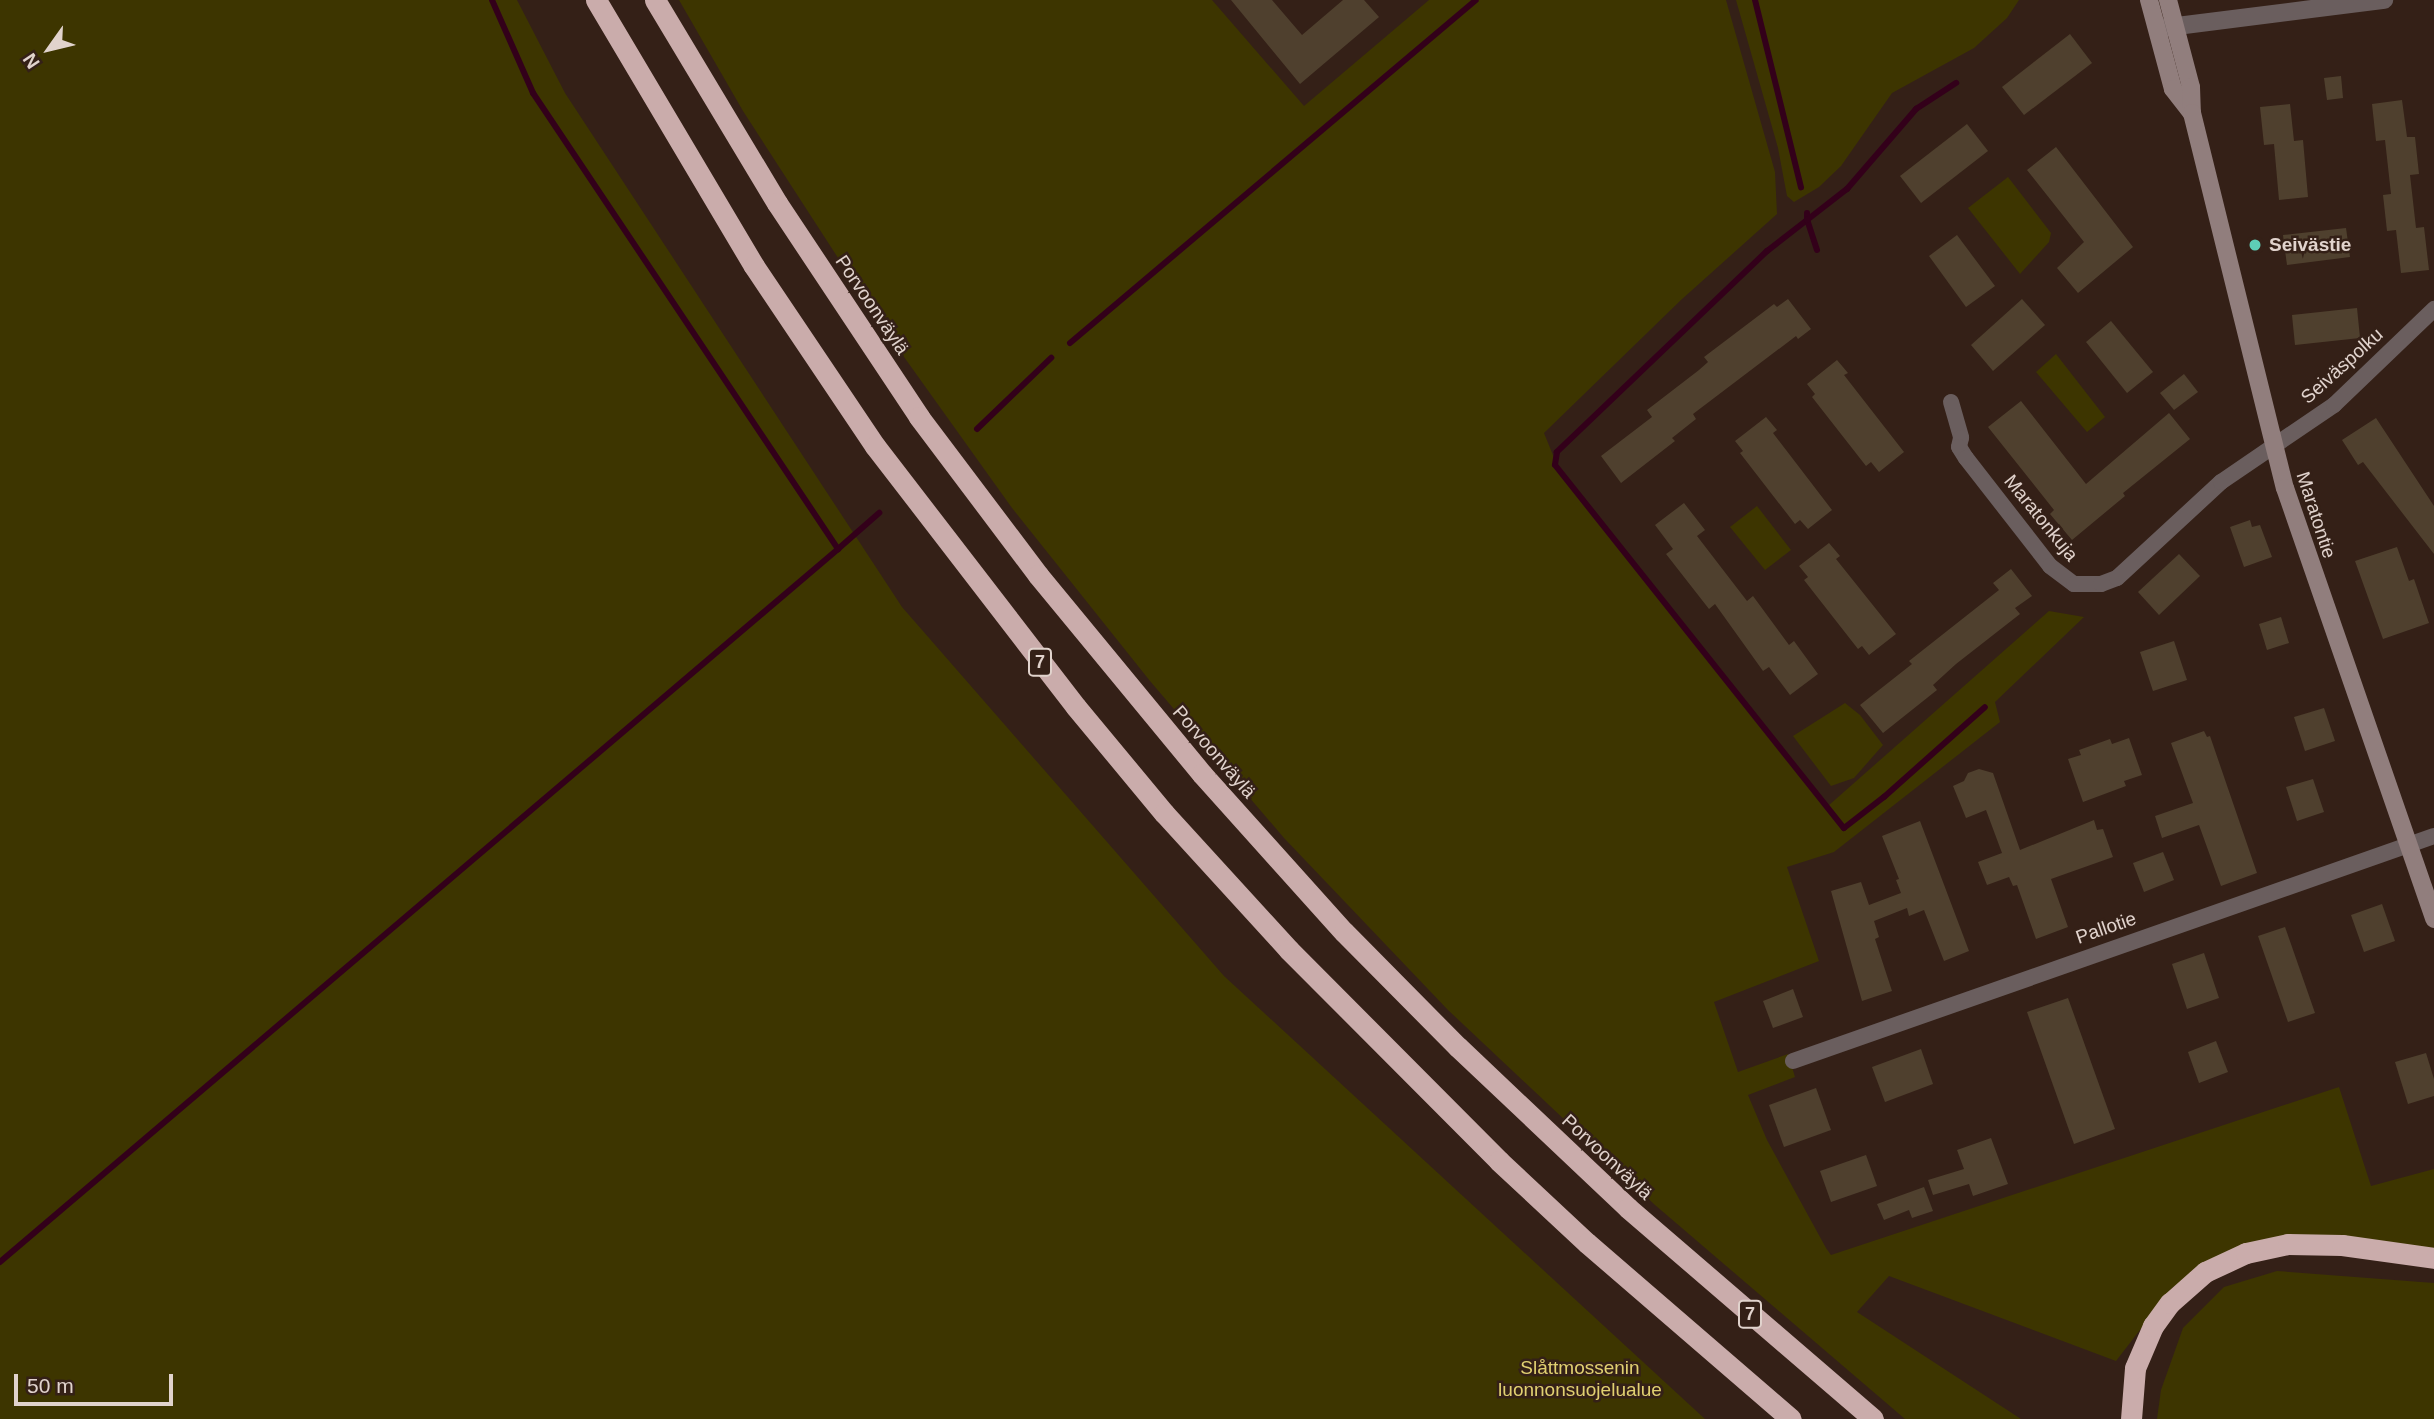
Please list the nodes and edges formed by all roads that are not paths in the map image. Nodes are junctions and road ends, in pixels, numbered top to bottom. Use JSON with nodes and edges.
{"nodes":[{"id":1,"x":596,"y":0,"type":"edge"},
{"id":2,"x":655,"y":0,"type":"edge"},
{"id":3,"x":2149,"y":0,"type":"edge"},
{"id":4,"x":2168,"y":0,"type":"edge"},
{"id":5,"x":2384,"y":0,"type":"edge"},
{"id":6,"x":2176,"y":26,"type":"junction"},
{"id":7,"x":2157,"y":28,"type":"junction"},
{"id":8,"x":2192,"y":113,"type":"junction"},
{"id":9,"x":2434,"y":309,"type":"edge"},
{"id":10,"x":1951,"y":402,"type":"dead end"},
{"id":11,"x":2273,"y":446,"type":"junction"},
{"id":12,"x":2434,"y":836,"type":"edge"},
{"id":13,"x":2409,"y":845,"type":"junction"},
{"id":14,"x":2434,"y":919,"type":"edge"},
{"id":15,"x":1793,"y":1061,"type":"dead end"},
{"id":16,"x":2434,"y":1258,"type":"edge"},
{"id":17,"x":1791,"y":1419,"type":"edge"},
{"id":18,"x":1873,"y":1419,"type":"edge"},
{"id":19,"x":2131,"y":1419,"type":"edge"}],
"edges":[{"from":1,"to":17,"type":"highway","number":"7"},
{"from":2,"to":18,"type":"highway","name":"Porvoonväylä","number":"7"},
{"from":3,"to":7,"type":"main road","name":"Maratontie"},
{"from":4,"to":6,"type":"main road","name":"Maratontie"},
{"from":5,"to":6,"type":"street"},
{"from":6,"to":7,"type":"street"},
{"from":6,"to":8,"type":"main road","name":"Maratontie"},
{"from":7,"to":8,"type":"main road","name":"Maratontie"},
{"from":8,"to":11,"type":"main road","name":"Maratontie"},
{"from":9,"to":11,"type":"street","name":"Seiväspolku"},
{"from":10,"to":11,"type":"street","name":"Maratonkuja"},
{"from":11,"to":13,"type":"main road","name":"Maratontie"},
{"from":12,"to":13,"type":"street","name":"Pallotie"},
{"from":13,"to":14,"type":"main road","name":"Maratontie"},
{"from":13,"to":15,"type":"street","name":"Pallotie"},
{"from":16,"to":19,"type":"highway"}]}
